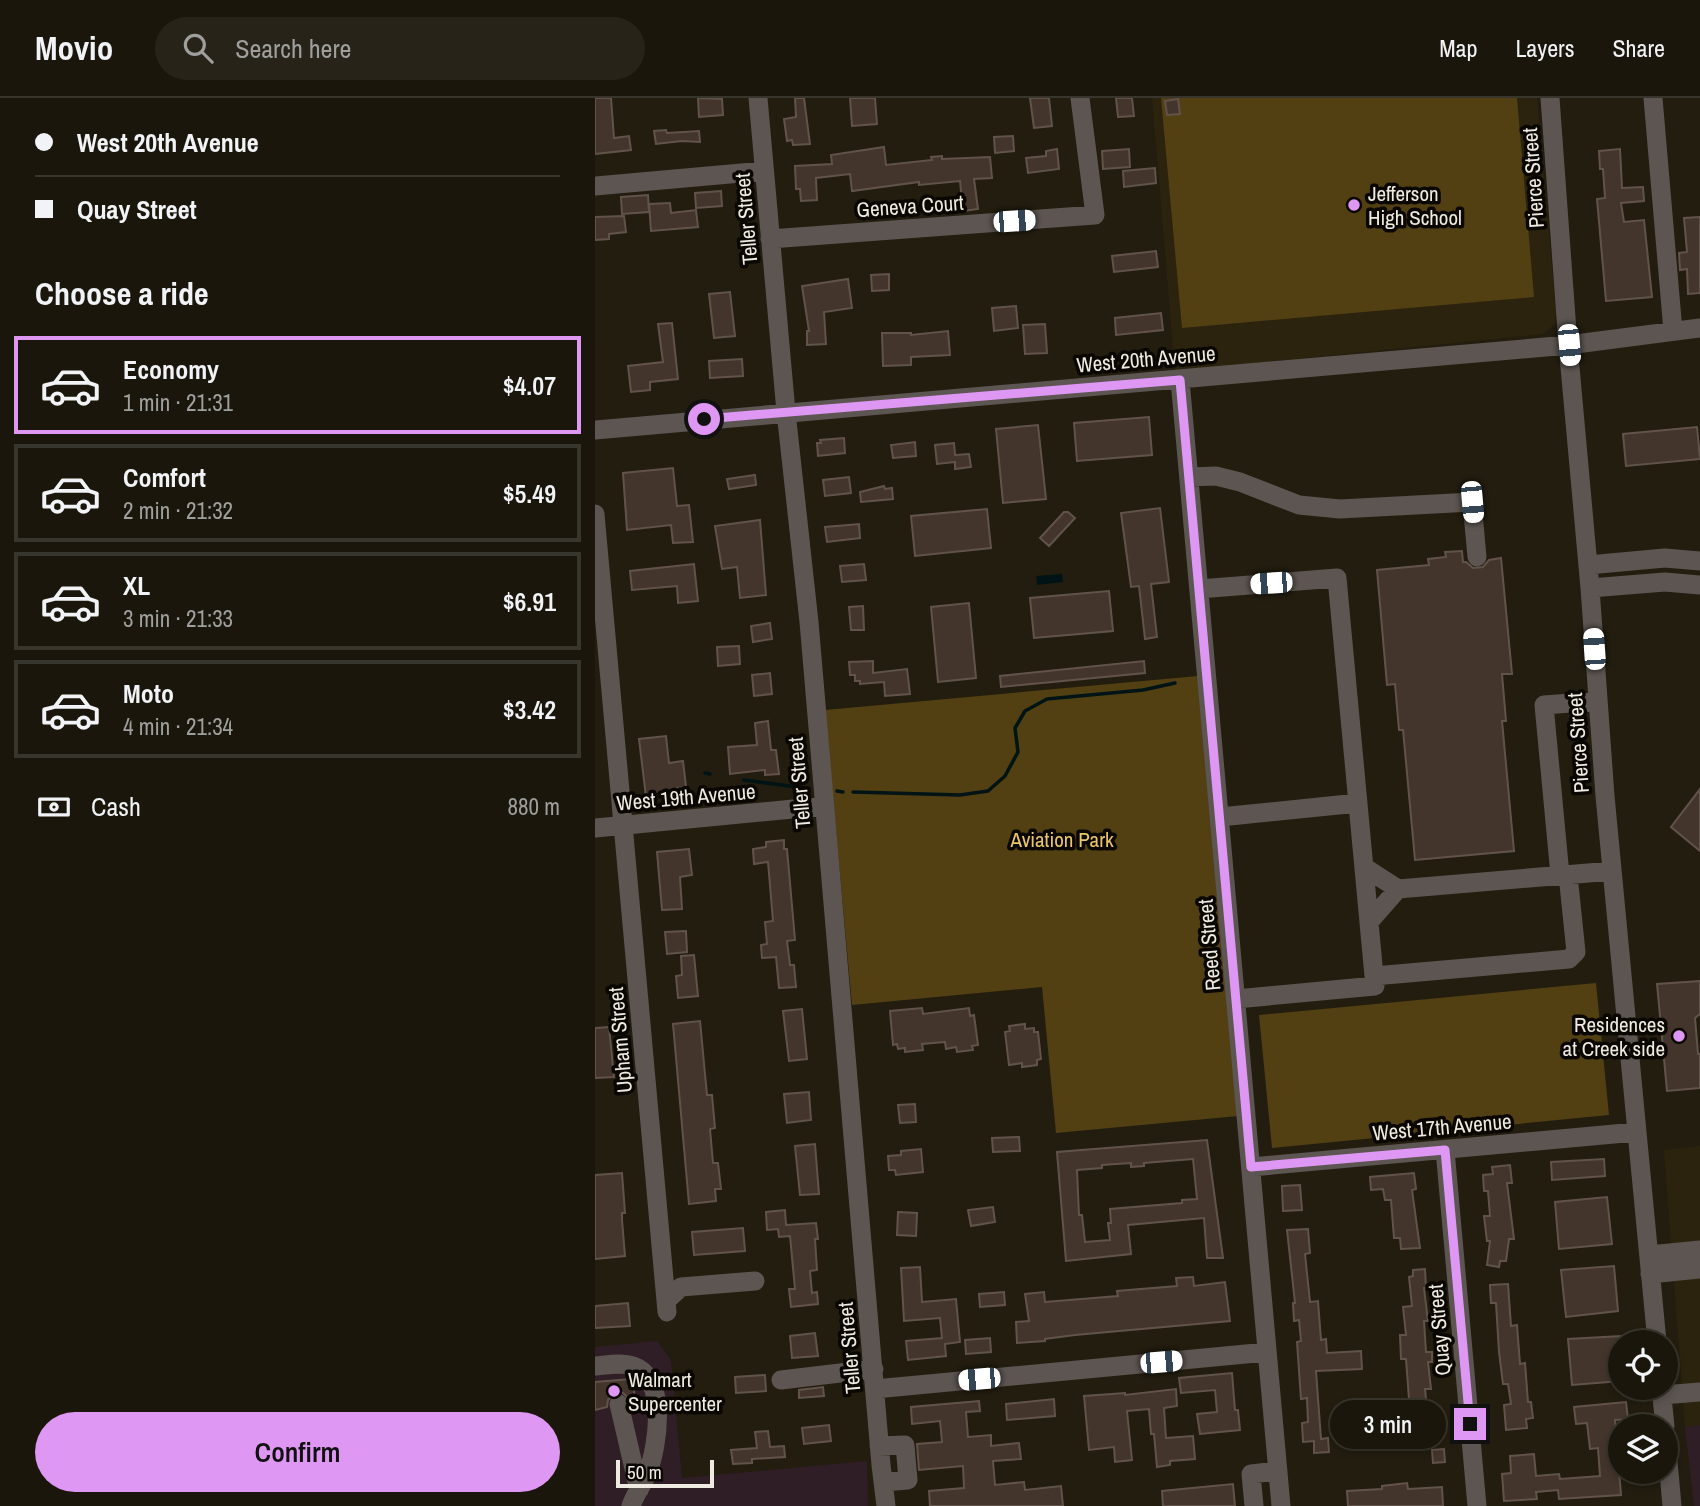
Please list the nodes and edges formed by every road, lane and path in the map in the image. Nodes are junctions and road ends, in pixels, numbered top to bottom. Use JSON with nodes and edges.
{"nodes":[{"id":1,"x":758,"y":98,"type":"edge"},
{"id":2,"x":1080,"y":98,"type":"edge"},
{"id":3,"x":1550,"y":98,"type":"edge"},
{"id":4,"x":1653,"y":98,"type":"edge"},
{"id":5,"x":764,"y":171,"type":"junction"},
{"id":6,"x":595,"y":187,"type":"edge"},
{"id":7,"x":771,"y":239,"type":"junction"},
{"id":8,"x":1700,"y":328,"type":"edge"},
{"id":9,"x":1673,"y":331,"type":"junction"},
{"id":10,"x":1569,"y":345,"type":"junction"},
{"id":11,"x":1180,"y":380,"type":"junction"},
{"id":12,"x":786,"y":412,"type":"junction"},
{"id":13,"x":595,"y":430,"type":"edge"},
{"id":14,"x":1189,"y":477,"type":"junction"},
{"id":15,"x":595,"y":514,"type":"edge"},
{"id":16,"x":1477,"y":557,"type":"dead end"},
{"id":17,"x":1700,"y":561,"type":"edge"},
{"id":18,"x":1588,"y":565,"type":"junction"},
{"id":19,"x":1700,"y":585,"type":"edge"},
{"id":20,"x":1590,"y":588,"type":"junction"},
{"id":21,"x":1199,"y":589,"type":"junction"},
{"id":22,"x":1598,"y":701,"type":"junction"},
{"id":23,"x":1358,"y":803,"type":"junction"},
{"id":24,"x":824,"y":806,"type":"junction"},
{"id":25,"x":1220,"y":817,"type":"junction"},
{"id":26,"x":623,"y":825,"type":"junction"},
{"id":27,"x":595,"y":828,"type":"edge"},
{"id":28,"x":1364,"y":867,"type":"junction"},
{"id":29,"x":1612,"y":871,"type":"junction"},
{"id":30,"x":1564,"y":875,"type":"junction"},
{"id":31,"x":1398,"y":889,"type":"junction"},
{"id":32,"x":1369,"y":922,"type":"junction"},
{"id":33,"x":1374,"y":976,"type":"junction"},
{"id":34,"x":1236,"y":999,"type":"junction"},
{"id":35,"x":1636,"y":1132,"type":"junction"},
{"id":36,"x":1445,"y":1150,"type":"junction"},
{"id":37,"x":1251,"y":1167,"type":"junction"},
{"id":38,"x":1700,"y":1250,"type":"edge"},
{"id":39,"x":1649,"y":1265,"type":"junction"},
{"id":40,"x":1700,"y":1269,"type":"edge"},
{"id":41,"x":755,"y":1281,"type":"dead end"},
{"id":42,"x":1656,"y":1330,"type":"edge"},
{"id":43,"x":1268,"y":1352,"type":"junction"},
{"id":44,"x":602,"y":1371,"type":"edge"},
{"id":45,"x":874,"y":1379,"type":"junction"},
{"id":46,"x":781,"y":1380,"type":"dead end"},
{"id":47,"x":1678,"y":1392,"type":"edge"},
{"id":48,"x":1700,"y":1392,"type":"edge"},
{"id":49,"x":619,"y":1404,"type":"dead end"},
{"id":50,"x":881,"y":1465,"type":"junction"},
{"id":51,"x":1278,"y":1472,"type":"junction"},
{"id":52,"x":1670,"y":1484,"type":"edge"},
{"id":53,"x":635,"y":1498,"type":"edge"},
{"id":54,"x":879,"y":1506,"type":"edge"},
{"id":55,"x":886,"y":1506,"type":"edge"},
{"id":56,"x":1254,"y":1506,"type":"edge"},
{"id":57,"x":1282,"y":1506,"type":"edge"},
{"id":58,"x":1477,"y":1506,"type":"edge"},
{"id":59,"x":1672,"y":1506,"type":"edge"}],
"edges":[{"from":1,"to":5,"type":"street","name":"Teller Street"},
{"from":2,"to":7,"type":"street","name":"Geneva Court"},
{"from":3,"to":10,"type":"street","name":"Pierce Street"},
{"from":4,"to":9,"type":"street"},
{"from":5,"to":6,"type":"street"},
{"from":5,"to":7,"type":"street","name":"Teller Street"},
{"from":7,"to":12,"type":"street","name":"Teller Street"},
{"from":8,"to":9,"type":"street","name":"West 20th Avenue"},
{"from":9,"to":10,"type":"street","name":"West 20th Avenue"},
{"from":10,"to":11,"type":"street","name":"West 20th Avenue"},
{"from":10,"to":18,"type":"street","name":"Pierce Street"},
{"from":11,"to":12,"type":"street","name":"West 20th Avenue"},
{"from":11,"to":14,"type":"street","name":"Reed Street"},
{"from":12,"to":13,"type":"street","name":"West 20th Avenue"},
{"from":12,"to":24,"type":"street","name":"Teller Street"},
{"from":14,"to":16,"type":"street"},
{"from":14,"to":21,"type":"street","name":"Reed Street"},
{"from":15,"to":26,"type":"street","name":"Upham Street"},
{"from":17,"to":18,"type":"street"},
{"from":18,"to":20,"type":"street","name":"Pierce Street"},
{"from":19,"to":20,"type":"street"},
{"from":20,"to":22,"type":"street","name":"Pierce Street"},
{"from":21,"to":23,"type":"street"},
{"from":21,"to":25,"type":"street","name":"Reed Street"},
{"from":22,"to":29,"type":"street","name":"Pierce Street"},
{"from":22,"to":30,"type":"street"},
{"from":23,"to":25,"type":"street"},
{"from":23,"to":28,"type":"street"},
{"from":24,"to":26,"type":"street","name":"West 19th Avenue"},
{"from":24,"to":45,"type":"street","name":"Teller Street"},
{"from":25,"to":34,"type":"street","name":"Reed Street"},
{"from":26,"to":27,"type":"street","name":"West 19th Avenue"},
{"from":26,"to":41,"type":"street","name":"Upham Street"},
{"from":28,"to":31,"type":"street"},
{"from":28,"to":32,"type":"street"},
{"from":29,"to":30,"type":"street"},
{"from":29,"to":35,"type":"street","name":"Pierce Street"},
{"from":30,"to":31,"type":"street"},
{"from":30,"to":33,"type":"street"},
{"from":31,"to":32,"type":"street"},
{"from":32,"to":33,"type":"street"},
{"from":33,"to":34,"type":"street"},
{"from":34,"to":37,"type":"street","name":"Reed Street"},
{"from":35,"to":36,"type":"street","name":"West 17th Avenue"},
{"from":35,"to":39,"type":"street","name":"Pierce Street"},
{"from":36,"to":37,"type":"street","name":"West 17th Avenue"},
{"from":36,"to":58,"type":"street","name":"Quay Street"},
{"from":37,"to":43,"type":"street","name":"Reed Street"},
{"from":38,"to":39,"type":"street"},
{"from":39,"to":40,"type":"street"},
{"from":39,"to":42,"type":"street","name":"Pierce Street"},
{"from":43,"to":45,"type":"street"},
{"from":43,"to":51,"type":"street","name":"Reed Street"},
{"from":44,"to":53,"type":"street"},
{"from":45,"to":46,"type":"street"},
{"from":45,"to":50,"type":"street","name":"Teller Street"},
{"from":47,"to":48,"type":"street"},
{"from":49,"to":53,"type":"street"},
{"from":50,"to":54,"type":"street","name":"Teller Street"},
{"from":50,"to":55,"type":"street","name":"Teller Street"},
{"from":51,"to":56,"type":"street"},
{"from":51,"to":57,"type":"street","name":"Reed Street"},
{"from":52,"to":59,"type":"street"}]}
